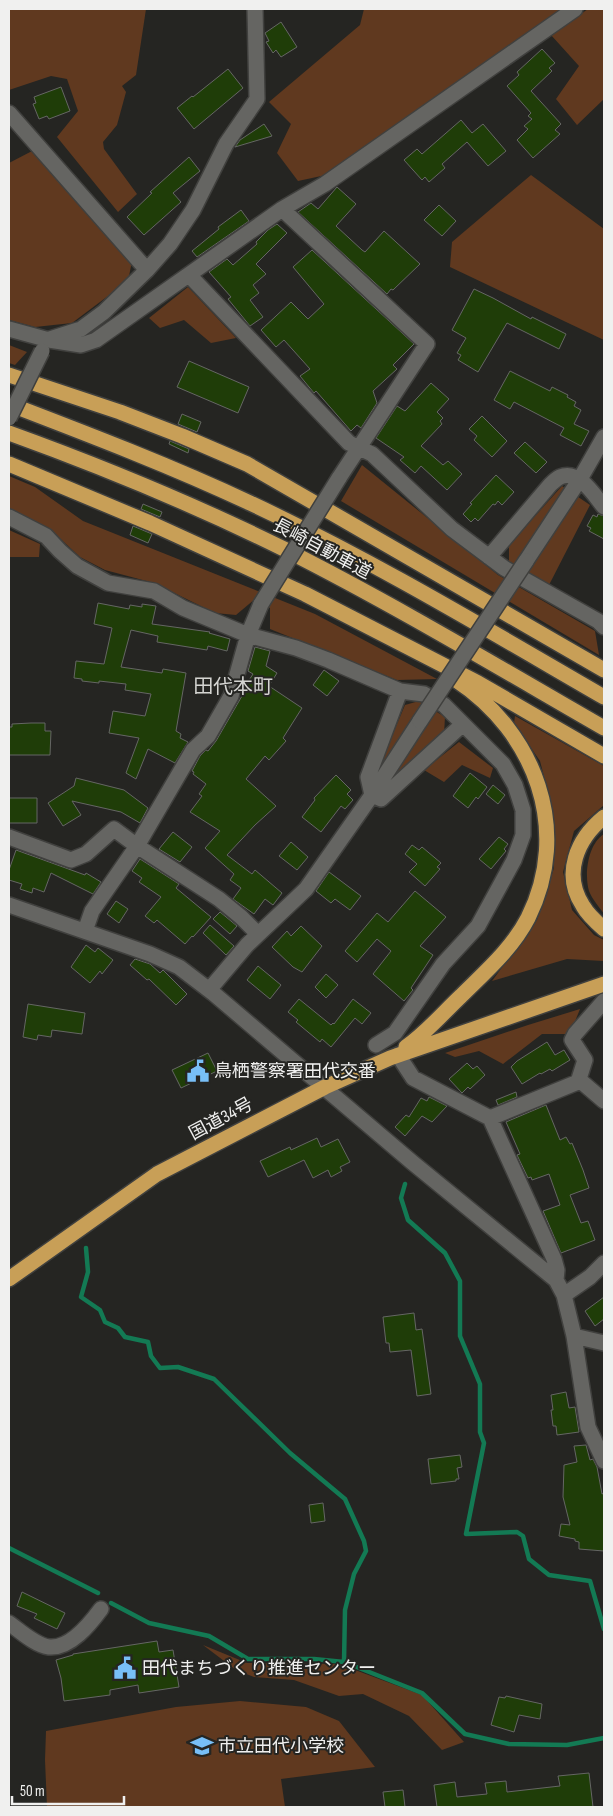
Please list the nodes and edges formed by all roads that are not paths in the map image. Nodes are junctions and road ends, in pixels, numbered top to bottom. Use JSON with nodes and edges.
{"nodes":[{"id":1,"x":255,"y":9,"type":"edge"},
{"id":2,"x":575,"y":9,"type":"edge"},
{"id":3,"x":9,"y":113,"type":"edge"},
{"id":4,"x":282,"y":209,"type":"junction"},
{"id":5,"x":147,"y":270,"type":"junction"},
{"id":6,"x":188,"y":275,"type":"junction"},
{"id":7,"x":9,"y":329,"type":"edge"},
{"id":8,"x":45,"y":345,"type":"junction"},
{"id":9,"x":9,"y":375,"type":"edge"},
{"id":10,"x":9,"y":404,"type":"edge"},
{"id":11,"x":9,"y":418,"type":"edge"},
{"id":12,"x":9,"y":433,"type":"edge"},
{"id":13,"x":604,"y":437,"type":"edge"},
{"id":14,"x":359,"y":449,"type":"junction"},
{"id":15,"x":9,"y":464,"type":"edge"},
{"id":16,"x":580,"y":479,"type":"junction"},
{"id":17,"x":604,"y":507,"type":"edge"},
{"id":18,"x":9,"y":517,"type":"edge"},
{"id":19,"x":489,"y":557,"type":"junction"},
{"id":20,"x":604,"y":627,"type":"edge"},
{"id":21,"x":248,"y":635,"type":"junction"},
{"id":22,"x":410,"y":649,"type":"junction"},
{"id":23,"x":604,"y":670,"type":"edge"},
{"id":24,"x":400,"y":691,"type":"junction"},
{"id":25,"x":604,"y":697,"type":"edge"},
{"id":26,"x":463,"y":724,"type":"junction"},
{"id":27,"x":604,"y":728,"type":"edge"},
{"id":28,"x":604,"y":756,"type":"edge"},
{"id":29,"x":372,"y":795,"type":"junction"},
{"id":30,"x":604,"y":817,"type":"edge"},
{"id":31,"x":9,"y":837,"type":"edge"},
{"id":32,"x":137,"y":846,"type":"junction"},
{"id":33,"x":9,"y":905,"type":"edge"},
{"id":34,"x":604,"y":929,"type":"edge"},
{"id":35,"x":85,"y":931,"type":"junction"},
{"id":36,"x":258,"y":934,"type":"junction"},
{"id":37,"x":604,"y":984,"type":"edge"},
{"id":38,"x":209,"y":990,"type":"junction"},
{"id":39,"x":604,"y":990,"type":"edge"},
{"id":40,"x":557,"y":1001,"type":"junction"},
{"id":41,"x":604,"y":1001,"type":"edge"},
{"id":42,"x":376,"y":1045,"type":"dead end"},
{"id":43,"x":394,"y":1057,"type":"junction"},
{"id":44,"x":578,"y":1082,"type":"junction"},
{"id":45,"x":325,"y":1087,"type":"junction"},
{"id":46,"x":604,"y":1101,"type":"edge"},
{"id":47,"x":490,"y":1118,"type":"junction"},
{"id":48,"x":604,"y":1263,"type":"edge"},
{"id":49,"x":9,"y":1278,"type":"edge"},
{"id":50,"x":556,"y":1280,"type":"junction"},
{"id":51,"x":564,"y":1295,"type":"junction"},
{"id":52,"x":574,"y":1336,"type":"junction"},
{"id":53,"x":604,"y":1343,"type":"edge"},
{"id":54,"x":604,"y":1461,"type":"edge"},
{"id":55,"x":101,"y":1609,"type":"dead end"},
{"id":56,"x":9,"y":1623,"type":"edge"}],
"edges":[{"from":1,"to":5,"type":"street"},
{"from":2,"to":4,"type":"street"},
{"from":3,"to":5,"type":"street"},
{"from":4,"to":6,"type":"street"},
{"from":4,"to":14,"type":"street"},
{"from":5,"to":8,"type":"street"},
{"from":6,"to":8,"type":"street"},
{"from":6,"to":14,"type":"street"},
{"from":7,"to":8,"type":"street"},
{"from":8,"to":11,"type":"street","bridge":true},
{"from":9,"to":23,"type":"highway"},
{"from":10,"to":25,"type":"highway","name":"長崎自動車道"},
{"from":12,"to":27,"type":"highway","name":"長崎自動車道"},
{"from":13,"to":16,"type":"street"},
{"from":14,"to":19,"type":"street"},
{"from":14,"to":21,"type":"street","bridge":true},
{"from":15,"to":22,"type":"highway"},
{"from":16,"to":17,"type":"street"},
{"from":16,"to":19,"type":"street"},
{"from":16,"to":29,"type":"street","bridge":true},
{"from":18,"to":21,"type":"street"},
{"from":19,"to":20,"type":"street"},
{"from":21,"to":24,"type":"street"},
{"from":21,"to":32,"type":"street"},
{"from":22,"to":28,"type":"highway"},
{"from":22,"to":43,"type":"highway"},
{"from":24,"to":26,"type":"street"},
{"from":24,"to":29,"type":"street"},
{"from":26,"to":29,"type":"street"},
{"from":26,"to":42,"type":"street"},
{"from":29,"to":36,"type":"street"},
{"from":30,"to":34,"type":"highway"},
{"from":31,"to":32,"type":"street"},
{"from":32,"to":35,"type":"street"},
{"from":32,"to":36,"type":"street"},
{"from":33,"to":35,"type":"street"},
{"from":35,"to":38,"type":"street"},
{"from":36,"to":38,"type":"street"},
{"from":37,"to":40,"type":"highway","name":"国道34号"},
{"from":38,"to":45,"type":"street"},
{"from":39,"to":40,"type":"highway","name":"国道34号"},
{"from":40,"to":43,"type":"highway","name":"国道34号"},
{"from":41,"to":44,"type":"street"},
{"from":43,"to":45,"type":"highway","name":"国道34号"},
{"from":43,"to":47,"type":"street"},
{"from":44,"to":46,"type":"street"},
{"from":44,"to":47,"type":"street"},
{"from":45,"to":49,"type":"highway","name":"国道34号"},
{"from":45,"to":50,"type":"street"},
{"from":47,"to":50,"type":"street"},
{"from":48,"to":51,"type":"street"},
{"from":50,"to":51,"type":"street"},
{"from":51,"to":52,"type":"street"},
{"from":52,"to":53,"type":"street"},
{"from":52,"to":54,"type":"street"},
{"from":55,"to":56,"type":"street"}]}
